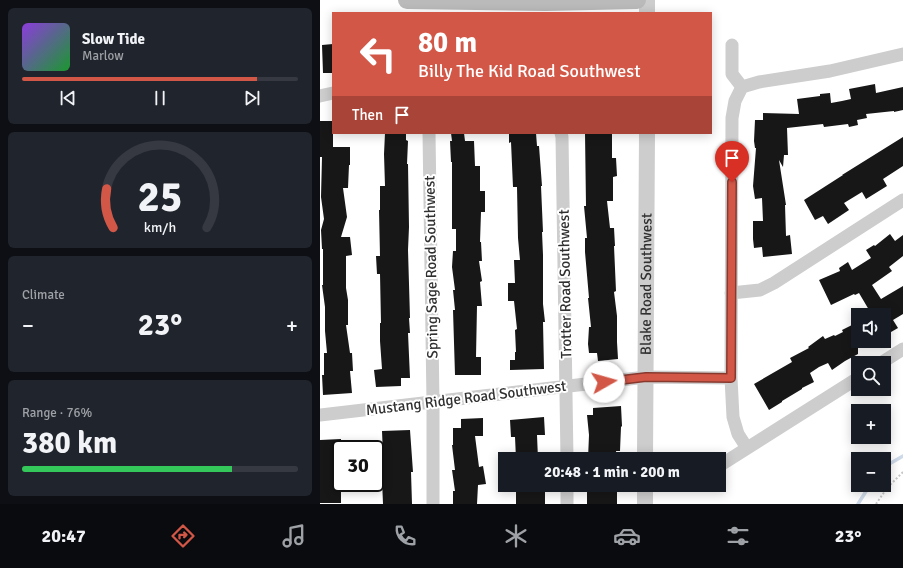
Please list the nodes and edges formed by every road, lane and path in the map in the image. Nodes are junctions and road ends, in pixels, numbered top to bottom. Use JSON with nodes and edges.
{"nodes":[{"id":1,"x":407,"y":0,"type":"edge"},
{"id":2,"x":637,"y":0,"type":"edge"},
{"id":3,"x":647,"y":0,"type":"edge"},
{"id":4,"x":647,"y":12,"type":"edge"},
{"id":5,"x":732,"y":45,"type":"dead end"},
{"id":6,"x":903,"y":54,"type":"edge"},
{"id":7,"x":742,"y":87,"type":"junction"},
{"id":8,"x":332,"y":93,"type":"edge"},
{"id":9,"x":320,"y":96,"type":"edge"},
{"id":10,"x":429,"y":134,"type":"edge"},
{"id":11,"x":561,"y":134,"type":"edge"},
{"id":12,"x":647,"y":134,"type":"edge"},
{"id":13,"x":903,"y":200,"type":"edge"},
{"id":14,"x":731,"y":293,"type":"junction"},
{"id":15,"x":903,"y":349,"type":"edge"},
{"id":16,"x":891,"y":357,"type":"edge"},
{"id":17,"x":646,"y":377,"type":"junction"},
{"id":18,"x":731,"y":378,"type":"junction"},
{"id":19,"x":851,"y":382,"type":"edge"},
{"id":20,"x":566,"y":386,"type":"junction"},
{"id":21,"x":433,"y":402,"type":"junction"},
{"id":22,"x":320,"y":415,"type":"edge"},
{"id":23,"x":748,"y":448,"type":"junction"},
{"id":24,"x":567,"y":452,"type":"edge"},
{"id":25,"x":645,"y":452,"type":"edge"},
{"id":26,"x":726,"y":462,"type":"edge"},
{"id":27,"x":903,"y":472,"type":"edge"},
{"id":28,"x":567,"y":492,"type":"edge"},
{"id":29,"x":645,"y":492,"type":"edge"},
{"id":30,"x":433,"y":504,"type":"edge"},
{"id":31,"x":567,"y":504,"type":"edge"},
{"id":32,"x":645,"y":504,"type":"edge"},
{"id":33,"x":876,"y":504,"type":"edge"}],
"edges":[{"from":1,"to":2,"type":"main road"},
{"from":3,"to":4,"type":"street"},
{"from":5,"to":7,"type":"street"},
{"from":6,"to":7,"type":"street"},
{"from":7,"to":14,"type":"street"},
{"from":8,"to":9,"type":"street"},
{"from":10,"to":21,"type":"street","name":"Spring Sage Road Southwest"},
{"from":11,"to":20,"type":"street","name":"Trotter Road Southwest"},
{"from":12,"to":17,"type":"street","name":"Blake Road Southwest"},
{"from":13,"to":14,"type":"street"},
{"from":14,"to":18,"type":"street"},
{"from":15,"to":16,"type":"street"},
{"from":17,"to":18,"type":"street","name":"Mustang Ridge Road Southwest"},
{"from":17,"to":20,"type":"street","name":"Mustang Ridge Road Southwest"},
{"from":17,"to":25,"type":"street","name":"Blake Road Southwest"},
{"from":18,"to":23,"type":"street"},
{"from":19,"to":23,"type":"street"},
{"from":20,"to":21,"type":"street","name":"Mustang Ridge Road Southwest"},
{"from":20,"to":24,"type":"street","name":"Trotter Road Southwest"},
{"from":21,"to":22,"type":"street","name":"Mustang Ridge Road Southwest"},
{"from":21,"to":30,"type":"street","name":"Spring Sage Road Southwest"},
{"from":23,"to":26,"type":"street"},
{"from":27,"to":33,"type":"path"},
{"from":28,"to":31,"type":"street"},
{"from":29,"to":32,"type":"street"}]}
